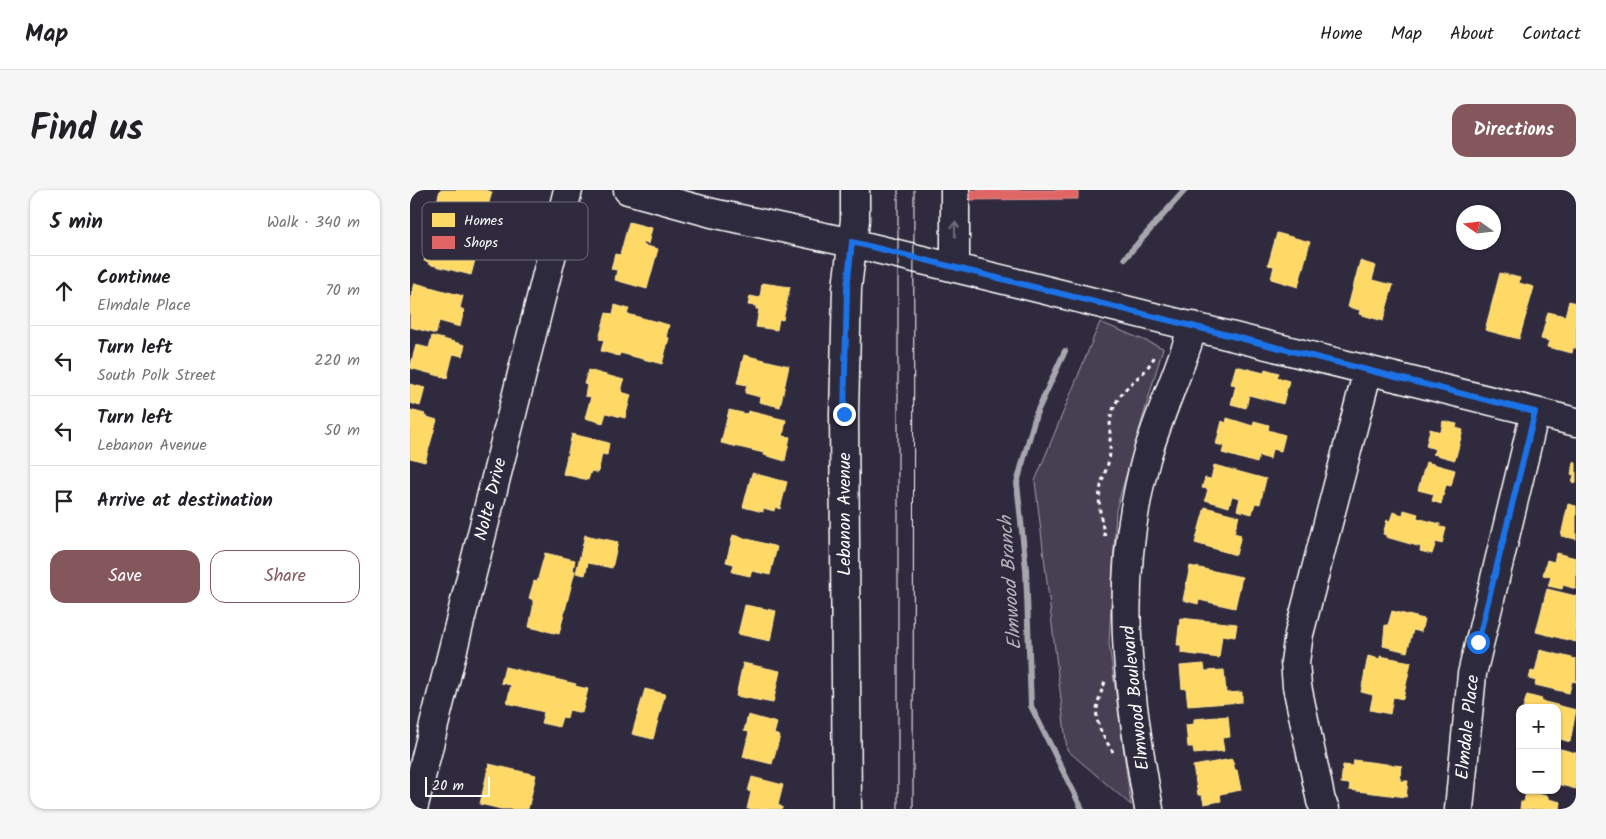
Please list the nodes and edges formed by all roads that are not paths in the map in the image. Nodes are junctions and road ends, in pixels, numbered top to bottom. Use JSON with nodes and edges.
{"nodes":[{"id":1,"x":628,"y":190,"type":"edge"},
{"id":2,"x":855,"y":190,"type":"edge"},
{"id":3,"x":955,"y":190,"type":"edge"},
{"id":4,"x":852,"y":242,"type":"junction"},
{"id":5,"x":550,"y":260,"type":"edge"},
{"id":6,"x":955,"y":268,"type":"junction"},
{"id":7,"x":1192,"y":326,"type":"junction"},
{"id":8,"x":1368,"y":370,"type":"junction"},
{"id":9,"x":1535,"y":412,"type":"junction"},
{"id":10,"x":1576,"y":422,"type":"edge"},
{"id":11,"x":413,"y":809,"type":"edge"},
{"id":12,"x":847,"y":809,"type":"edge"},
{"id":13,"x":1149,"y":809,"type":"edge"},
{"id":14,"x":1325,"y":809,"type":"edge"},
{"id":15,"x":1459,"y":809,"type":"edge"}],
"edges":[{"from":1,"to":4,"type":"street"},
{"from":2,"to":4,"type":"street","name":"Lebanon Avenue"},
{"from":6,"to":3,"type":"street","one_way":true},
{"from":4,"to":6,"type":"street"},
{"from":4,"to":12,"type":"street","name":"Lebanon Avenue"},
{"from":5,"to":11,"type":"street","name":"Nolte Drive"},
{"from":6,"to":7,"type":"street"},
{"from":7,"to":8,"type":"street"},
{"from":7,"to":13,"type":"street","name":"Elmwood Boulevard"},
{"from":8,"to":9,"type":"street"},
{"from":8,"to":14,"type":"street"},
{"from":9,"to":10,"type":"street"},
{"from":9,"to":15,"type":"street","name":"Elmdale Place"}]}
